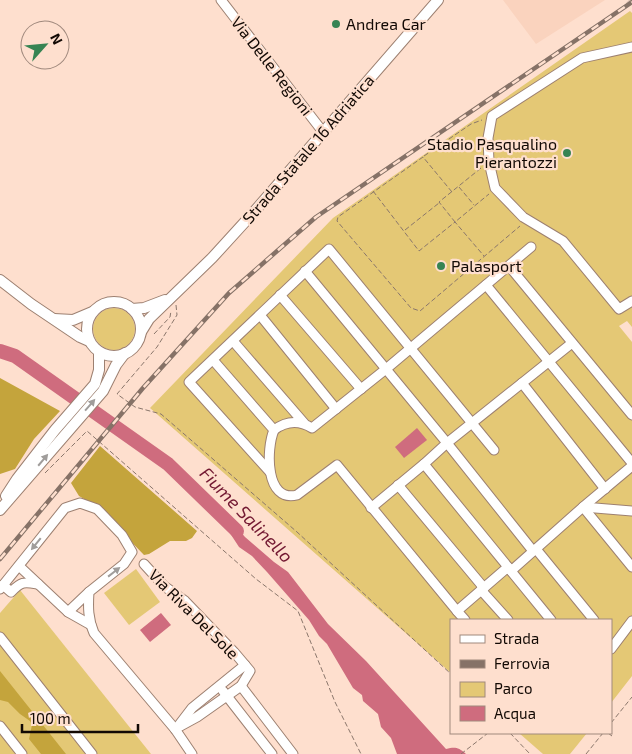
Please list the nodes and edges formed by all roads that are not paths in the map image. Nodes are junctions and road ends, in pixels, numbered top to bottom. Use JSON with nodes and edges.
{"nodes":[{"id":1,"x":221,"y":0,"type":"edge"},
{"id":2,"x":438,"y":0,"type":"edge"},
{"id":3,"x":632,"y":47,"type":"edge"},
{"id":4,"x":323,"y":132,"type":"junction"},
{"id":5,"x":531,"y":247,"type":"dead end"},
{"id":6,"x":509,"y":266,"type":"junction"},
{"id":7,"x":306,"y":271,"type":"junction"},
{"id":8,"x":0,"y":280,"type":"edge"},
{"id":9,"x":486,"y":285,"type":"junction"},
{"id":10,"x":175,"y":294,"type":"junction"},
{"id":11,"x":280,"y":295,"type":"junction"},
{"id":12,"x":632,"y":301,"type":"edge"},
{"id":13,"x":132,"y":309,"type":"junction"},
{"id":14,"x":92,"y":312,"type":"junction"},
{"id":15,"x":260,"y":315,"type":"junction"},
{"id":16,"x":54,"y":319,"type":"junction"},
{"id":17,"x":141,"y":332,"type":"junction"},
{"id":18,"x":89,"y":341,"type":"junction"},
{"id":19,"x":233,"y":341,"type":"junction"},
{"id":20,"x":572,"y":342,"type":"junction"},
{"id":21,"x":412,"y":348,"type":"junction"},
{"id":22,"x":99,"y":352,"type":"junction"},
{"id":23,"x":125,"y":353,"type":"junction"},
{"id":24,"x":213,"y":360,"type":"junction"},
{"id":25,"x":549,"y":362,"type":"junction"},
{"id":26,"x":386,"y":369,"type":"junction"},
{"id":27,"x":522,"y":383,"type":"junction"},
{"id":28,"x":361,"y":389,"type":"junction"},
{"id":29,"x":336,"y":409,"type":"junction"},
{"id":30,"x":632,"y":415,"type":"edge"},
{"id":31,"x":304,"y":423,"type":"junction"},
{"id":32,"x":473,"y":423,"type":"junction"},
{"id":33,"x":274,"y":430,"type":"junction"},
{"id":34,"x":59,"y":433,"type":"junction"},
{"id":35,"x":447,"y":443,"type":"junction"},
{"id":36,"x":494,"y":450,"type":"dead end"},
{"id":37,"x":424,"y":464,"type":"junction"},
{"id":38,"x":632,"y":465,"type":"edge"},
{"id":39,"x":270,"y":472,"type":"junction"},
{"id":40,"x":398,"y":486,"type":"junction"},
{"id":41,"x":605,"y":488,"type":"junction"},
{"id":42,"x":583,"y":507,"type":"junction"},
{"id":43,"x":0,"y":508,"type":"edge"},
{"id":44,"x":371,"y":508,"type":"junction"},
{"id":45,"x":632,"y":511,"type":"edge"},
{"id":46,"x":535,"y":550,"type":"junction"},
{"id":47,"x":144,"y":564,"type":"dead end"},
{"id":48,"x":19,"y":566,"type":"junction"},
{"id":49,"x":632,"y":567,"type":"edge"},
{"id":50,"x":510,"y":569,"type":"junction"},
{"id":51,"x":38,"y":584,"type":"junction"},
{"id":52,"x":1,"y":587,"type":"edge"},
{"id":53,"x":483,"y":589,"type":"junction"},
{"id":54,"x":89,"y":592,"type":"junction"},
{"id":55,"x":458,"y":611,"type":"junction"},
{"id":56,"x":68,"y":612,"type":"junction"},
{"id":57,"x":464,"y":619,"type":"edge"},
{"id":58,"x":507,"y":619,"type":"edge"},
{"id":59,"x":550,"y":619,"type":"edge"},
{"id":60,"x":593,"y":619,"type":"edge"},
{"id":61,"x":632,"y":621,"type":"edge"},
{"id":62,"x":91,"y":625,"type":"junction"},
{"id":63,"x":0,"y":637,"type":"edge"},
{"id":64,"x":612,"y":645,"type":"edge"},
{"id":65,"x":245,"y":665,"type":"junction"},
{"id":66,"x":219,"y":686,"type":"junction"},
{"id":67,"x":242,"y":686,"type":"junction"},
{"id":68,"x":226,"y":696,"type":"junction"},
{"id":69,"x":0,"y":726,"type":"edge"},
{"id":70,"x":175,"y":729,"type":"junction"},
{"id":71,"x":22,"y":754,"type":"edge"},
{"id":72,"x":92,"y":754,"type":"edge"},
{"id":73,"x":192,"y":754,"type":"edge"},
{"id":74,"x":272,"y":754,"type":"edge"},
{"id":75,"x":293,"y":754,"type":"edge"}],
"edges":[{"from":1,"to":4,"type":"street","name":"Via Delle Regioni"},
{"from":2,"to":4,"type":"main road","name":"Strada Statale 16 Adriatica"},
{"from":3,"to":12,"type":"street"},
{"from":4,"to":10,"type":"main road","name":"Strada Statale 16 Adriatica"},
{"from":5,"to":6,"type":"street"},
{"from":6,"to":9,"type":"street"},
{"from":6,"to":20,"type":"street"},
{"from":7,"to":11,"type":"street"},
{"from":7,"to":21,"type":"street"},
{"from":7,"to":26,"type":"street"},
{"from":8,"to":16,"type":"main road"},
{"from":9,"to":21,"type":"street"},
{"from":9,"to":25,"type":"street"},
{"from":10,"to":13,"type":"main road","name":"Strada Statale 16 Adriatica"},
{"from":10,"to":17,"type":"main road","name":"Strada Statale 16 Adriatica"},
{"from":11,"to":15,"type":"street"},
{"from":11,"to":28,"type":"street"},
{"from":13,"to":14,"type":"main road","name":"Strada Statale 16 Adriatica"},
{"from":13,"to":17,"type":"main road"},
{"from":14,"to":16,"type":"main road"},
{"from":14,"to":18,"type":"main road"},
{"from":15,"to":19,"type":"street"},
{"from":15,"to":29,"type":"street"},
{"from":16,"to":18,"type":"main road"},
{"from":17,"to":23,"type":"main road","name":"Strada Statale 16 Adriatica"},
{"from":18,"to":22,"type":"main road"},
{"from":19,"to":24,"type":"street"},
{"from":19,"to":31,"type":"street"},
{"from":20,"to":25,"type":"street"},
{"from":20,"to":30,"type":"street"},
{"from":21,"to":26,"type":"street"},
{"from":21,"to":32,"type":"street"},
{"from":22,"to":23,"type":"main road"},
{"from":22,"to":34,"type":"main road","name":"Strada Statale 16 Adriatica"},
{"from":34,"to":23,"type":"main road","name":"Strada Statale 16 Adriatica","one_way":true},
{"from":24,"to":33,"type":"street"},
{"from":24,"to":39,"type":"street"},
{"from":25,"to":27,"type":"street"},
{"from":25,"to":38,"type":"street"},
{"from":26,"to":28,"type":"street"},
{"from":26,"to":35,"type":"street"},
{"from":27,"to":32,"type":"street"},
{"from":27,"to":41,"type":"street"},
{"from":28,"to":29,"type":"street"},
{"from":29,"to":31,"type":"street"},
{"from":31,"to":33,"type":"street"},
{"from":32,"to":35,"type":"street"},
{"from":32,"to":36,"type":"street"},
{"from":33,"to":39,"type":"street"},
{"from":34,"to":43,"type":"main road","name":"Strada Statale 16 Adriatica"},
{"from":35,"to":37,"type":"street"},
{"from":35,"to":46,"type":"street"},
{"from":37,"to":40,"type":"street"},
{"from":37,"to":50,"type":"street"},
{"from":38,"to":41,"type":"street"},
{"from":39,"to":44,"type":"street"},
{"from":40,"to":44,"type":"street"},
{"from":40,"to":53,"type":"street"},
{"from":41,"to":42,"type":"street"},
{"from":42,"to":45,"type":"street"},
{"from":42,"to":46,"type":"street"},
{"from":42,"to":49,"type":"street"},
{"from":44,"to":55,"type":"street"},
{"from":46,"to":50,"type":"street"},
{"from":46,"to":60,"type":"street"},
{"from":47,"to":65,"type":"street","name":"Via Riva Del Sole"},
{"from":48,"to":51,"type":"street"},
{"from":48,"to":52,"type":"street"},
{"from":54,"to":48,"type":"street","one_way":true},
{"from":50,"to":53,"type":"street"},
{"from":50,"to":59,"type":"street"},
{"from":51,"to":52,"type":"street"},
{"from":51,"to":56,"type":"street"},
{"from":53,"to":55,"type":"street"},
{"from":53,"to":58,"type":"street"},
{"from":54,"to":56,"type":"street"},
{"from":54,"to":62,"type":"street"},
{"from":55,"to":57,"type":"street"},
{"from":56,"to":62,"type":"street"},
{"from":61,"to":64,"type":"street"},
{"from":62,"to":70,"type":"street"},
{"from":63,"to":72,"type":"street"},
{"from":65,"to":66,"type":"street","name":"Via Riva Del Sole"},
{"from":65,"to":67,"type":"street","name":"Via Riva Del Sole"},
{"from":66,"to":68,"type":"street"},
{"from":66,"to":70,"type":"street","name":"Via Riva Del Sole"},
{"from":67,"to":68,"type":"street"},
{"from":67,"to":75,"type":"street"},
{"from":68,"to":70,"type":"street"},
{"from":68,"to":74,"type":"street"},
{"from":69,"to":71,"type":"street"},
{"from":70,"to":73,"type":"street"}]}
